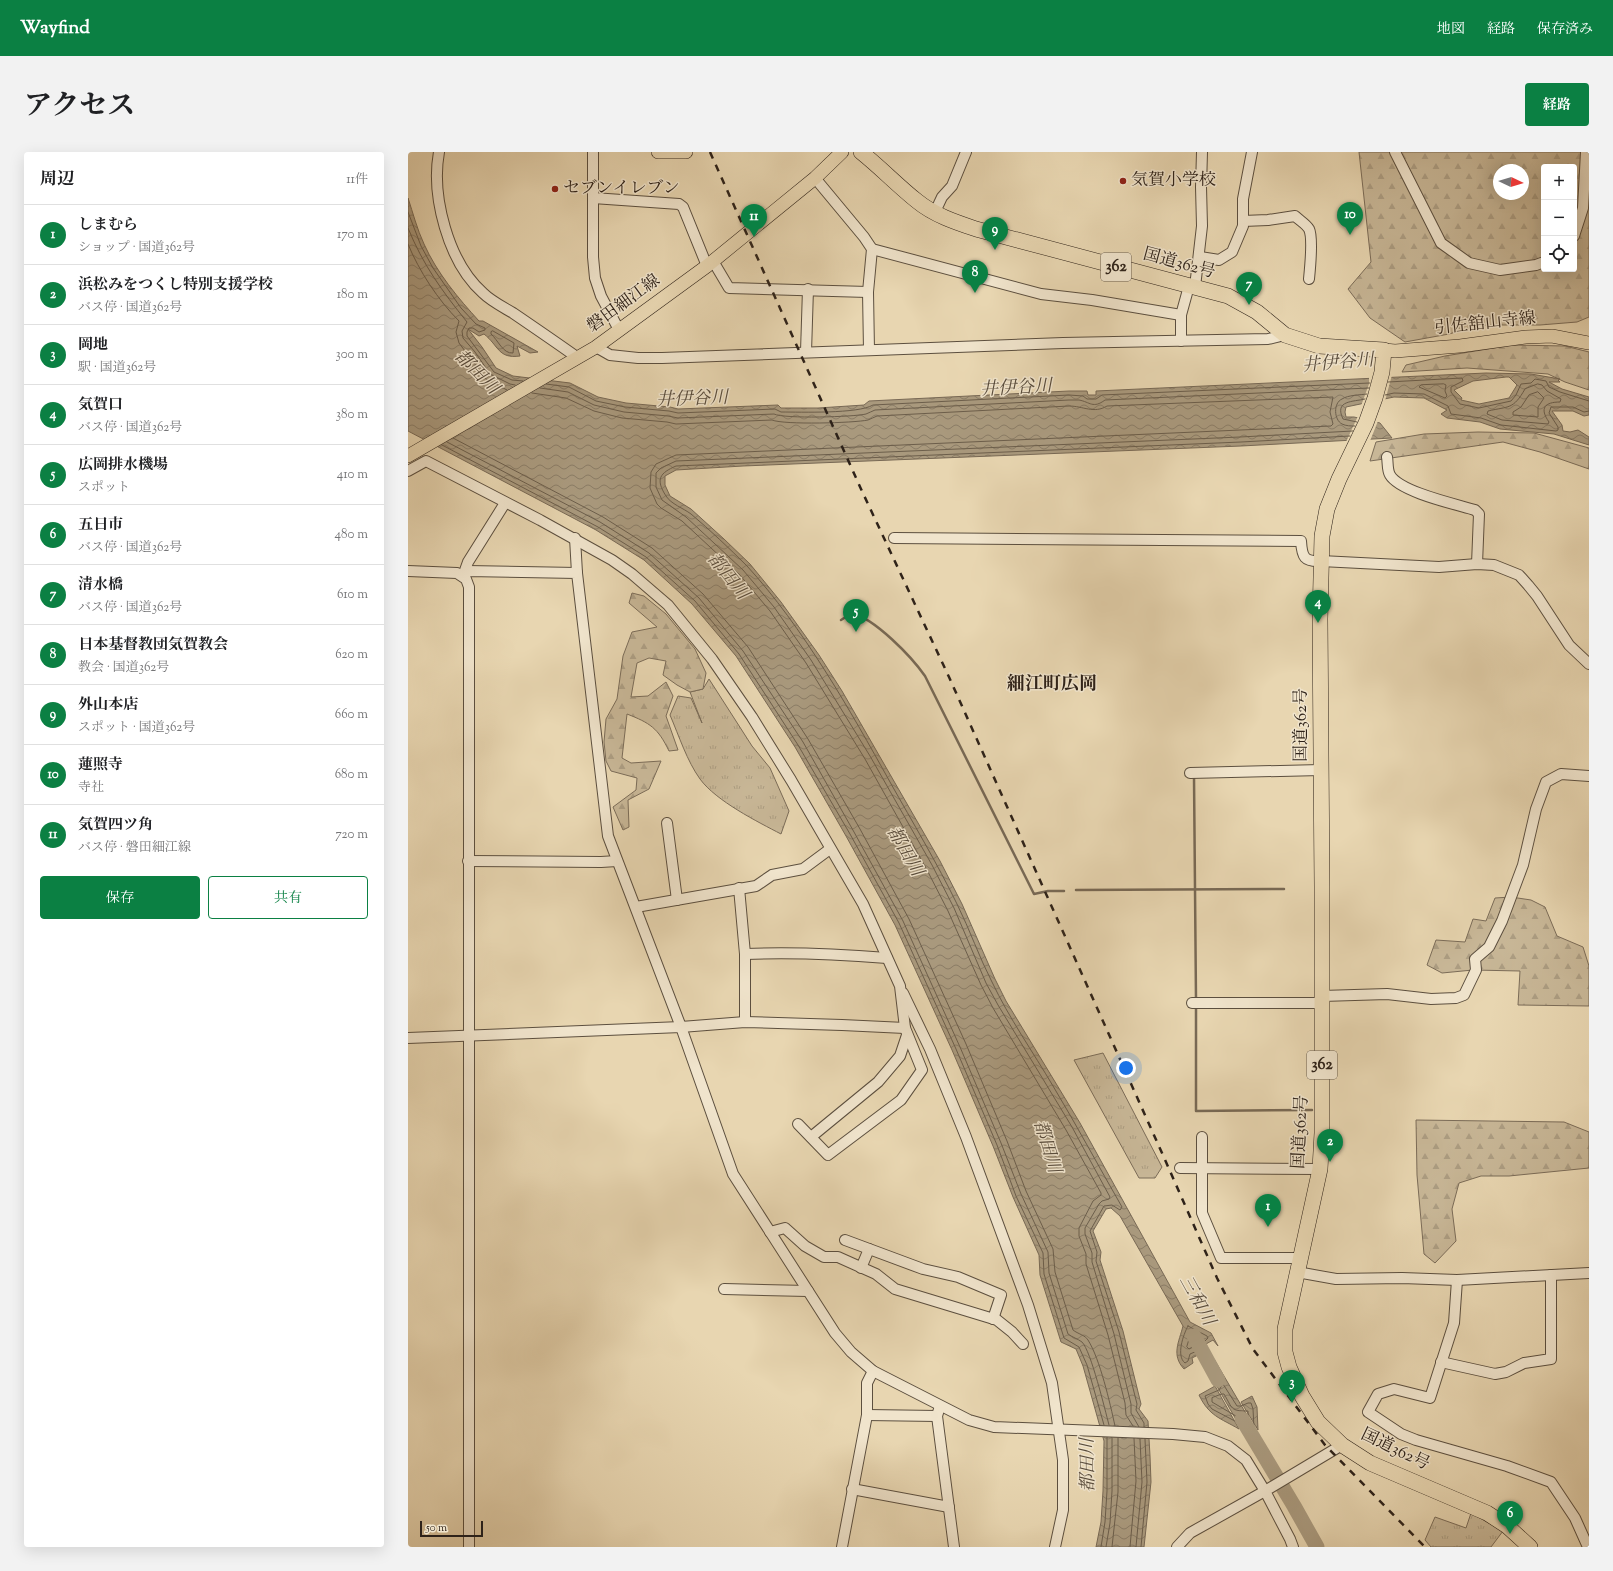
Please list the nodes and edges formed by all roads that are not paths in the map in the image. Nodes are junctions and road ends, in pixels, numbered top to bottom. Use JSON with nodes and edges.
{"nodes":[{"id":1,"x":438,"y":152,"type":"edge"},
{"id":2,"x":593,"y":152,"type":"edge"},
{"id":3,"x":658,"y":152,"type":"edge"},
{"id":4,"x":686,"y":152,"type":"edge"},
{"id":5,"x":842,"y":152,"type":"edge"},
{"id":6,"x":861,"y":152,"type":"edge"},
{"id":7,"x":966,"y":152,"type":"edge"},
{"id":8,"x":1202,"y":152,"type":"edge"},
{"id":9,"x":1252,"y":152,"type":"edge"},
{"id":10,"x":1395,"y":152,"type":"edge"},
{"id":11,"x":1586,"y":152,"type":"edge"},
{"id":12,"x":815,"y":178,"type":"junction"},
{"id":13,"x":593,"y":198,"type":"junction"},
{"id":14,"x":936,"y":212,"type":"junction"},
{"id":15,"x":1243,"y":221,"type":"junction"},
{"id":16,"x":1577,"y":227,"type":"edge"},
{"id":17,"x":872,"y":248,"type":"junction"},
{"id":18,"x":1200,"y":257,"type":"junction"},
{"id":19,"x":1541,"y":263,"type":"edge"},
{"id":20,"x":710,"y":264,"type":"junction"},
{"id":21,"x":1309,"y":279,"type":"dead end"},
{"id":22,"x":1192,"y":287,"type":"junction"},
{"id":23,"x":808,"y":289,"type":"junction"},
{"id":24,"x":868,"y":292,"type":"junction"},
{"id":25,"x":1181,"y":315,"type":"junction"},
{"id":26,"x":619,"y":330,"type":"junction"},
{"id":27,"x":1285,"y":335,"type":"junction"},
{"id":28,"x":1181,"y":340,"type":"junction"},
{"id":29,"x":1589,"y":343,"type":"edge"},
{"id":30,"x":596,"y":347,"type":"junction"},
{"id":31,"x":869,"y":350,"type":"junction"},
{"id":32,"x":806,"y":352,"type":"junction"},
{"id":33,"x":1384,"y":357,"type":"junction"},
{"id":34,"x":576,"y":360,"type":"junction"},
{"id":35,"x":408,"y":456,"type":"edge"},
{"id":36,"x":1387,"y":457,"type":"dead end"},
{"id":37,"x":408,"y":471,"type":"edge"},
{"id":38,"x":505,"y":503,"type":"junction"},
{"id":39,"x":574,"y":538,"type":"junction"},
{"id":40,"x":894,"y":538,"type":"dead end"},
{"id":41,"x":1321,"y":561,"type":"junction"},
{"id":42,"x":1477,"y":564,"type":"junction"},
{"id":43,"x":408,"y":571,"type":"edge"},
{"id":44,"x":577,"y":573,"type":"junction"},
{"id":45,"x":463,"y":576,"type":"junction"},
{"id":46,"x":1589,"y":664,"type":"edge"},
{"id":47,"x":1321,"y":770,"type":"junction"},
{"id":48,"x":1190,"y":773,"type":"dead end"},
{"id":49,"x":1589,"y":776,"type":"edge"},
{"id":50,"x":667,"y":823,"type":"dead end"},
{"id":51,"x":830,"y":848,"type":"junction"},
{"id":52,"x":468,"y":861,"type":"junction"},
{"id":53,"x":617,"y":861,"type":"junction"},
{"id":54,"x":739,"y":888,"type":"junction"},
{"id":55,"x":677,"y":900,"type":"junction"},
{"id":56,"x":636,"y":907,"type":"junction"},
{"id":57,"x":745,"y":954,"type":"junction"},
{"id":58,"x":887,"y":958,"type":"junction"},
{"id":59,"x":900,"y":986,"type":"junction"},
{"id":60,"x":1322,"y":999,"type":"junction"},
{"id":61,"x":1192,"y":1004,"type":"dead end"},
{"id":62,"x":746,"y":1022,"type":"junction"},
{"id":63,"x":681,"y":1027,"type":"junction"},
{"id":64,"x":906,"y":1032,"type":"junction"},
{"id":65,"x":468,"y":1035,"type":"junction"},
{"id":66,"x":408,"y":1038,"type":"edge"},
{"id":67,"x":798,"y":1124,"type":"dead end"},
{"id":68,"x":811,"y":1137,"type":"junction"},
{"id":69,"x":1202,"y":1137,"type":"dead end"},
{"id":70,"x":1180,"y":1168,"type":"dead end"},
{"id":71,"x":1202,"y":1168,"type":"junction"},
{"id":72,"x":1320,"y":1170,"type":"junction"},
{"id":73,"x":770,"y":1232,"type":"junction"},
{"id":74,"x":845,"y":1240,"type":"dead end"},
{"id":75,"x":869,"y":1249,"type":"junction"},
{"id":76,"x":1298,"y":1265,"type":"junction"},
{"id":77,"x":861,"y":1268,"type":"junction"},
{"id":78,"x":1589,"y":1273,"type":"edge"},
{"id":79,"x":1551,"y":1275,"type":"junction"},
{"id":80,"x":1458,"y":1280,"type":"junction"},
{"id":81,"x":724,"y":1289,"type":"dead end"},
{"id":82,"x":808,"y":1292,"type":"junction"},
{"id":83,"x":994,"y":1319,"type":"junction"},
{"id":84,"x":1022,"y":1344,"type":"dead end"},
{"id":85,"x":1441,"y":1362,"type":"junction"},
{"id":86,"x":873,"y":1371,"type":"junction"},
{"id":87,"x":939,"y":1411,"type":"junction"},
{"id":88,"x":867,"y":1415,"type":"junction"},
{"id":89,"x":1061,"y":1430,"type":"junction"},
{"id":90,"x":1342,"y":1445,"type":"junction"},
{"id":91,"x":852,"y":1489,"type":"junction"},
{"id":92,"x":1268,"y":1489,"type":"junction"},
{"id":93,"x":949,"y":1507,"type":"junction"},
{"id":94,"x":469,"y":1547,"type":"edge"},
{"id":95,"x":842,"y":1547,"type":"edge"},
{"id":96,"x":954,"y":1547,"type":"edge"},
{"id":97,"x":1055,"y":1547,"type":"edge"},
{"id":98,"x":1177,"y":1547,"type":"edge"},
{"id":99,"x":1293,"y":1547,"type":"edge"},
{"id":100,"x":1530,"y":1547,"type":"edge"},
{"id":101,"x":1588,"y":1547,"type":"edge"}],
"edges":[{"from":1,"to":34,"type":"street"},
{"from":2,"to":13,"type":"street"},
{"from":3,"to":4,"type":"main road"},
{"from":5,"to":12,"type":"main road","name":"磐田細江線"},
{"from":6,"to":14,"type":"highway","name":"国道362号","number":"362"},
{"from":7,"to":14,"type":"street"},
{"from":8,"to":18,"type":"street"},
{"from":9,"to":15,"type":"street"},
{"from":10,"to":19,"type":"street"},
{"from":11,"to":16,"type":"street"},
{"from":12,"to":17,"type":"street"},
{"from":12,"to":20,"type":"main road","name":"磐田細江線"},
{"from":13,"to":20,"type":"street"},
{"from":13,"to":26,"type":"street"},
{"from":14,"to":22,"type":"highway","name":"国道362号","number":"362"},
{"from":15,"to":18,"type":"street"},
{"from":15,"to":21,"type":"street"},
{"from":17,"to":24,"type":"street"},
{"from":17,"to":25,"type":"street"},
{"from":18,"to":22,"type":"street"},
{"from":20,"to":23,"type":"street"},
{"from":20,"to":26,"type":"main road","name":"磐田細江線"},
{"from":22,"to":25,"type":"street"},
{"from":22,"to":27,"type":"highway","name":"国道362号","number":"362"},
{"from":23,"to":24,"type":"street"},
{"from":23,"to":32,"type":"street"},
{"from":24,"to":31,"type":"street"},
{"from":25,"to":28,"type":"street"},
{"from":26,"to":30,"type":"main road","name":"磐田細江線"},
{"from":27,"to":28,"type":"street"},
{"from":27,"to":33,"type":"highway","name":"国道362号","number":"362"},
{"from":28,"to":31,"type":"street"},
{"from":29,"to":33,"type":"main road","name":"引佐舘山寺線"},
{"from":30,"to":32,"type":"street"},
{"from":30,"to":34,"type":"main road","name":"磐田細江線"},
{"from":31,"to":32,"type":"street"},
{"from":33,"to":41,"type":"highway","name":"国道362号","number":"362"},
{"from":34,"to":35,"type":"main road","name":"磐田細江線"},
{"from":36,"to":42,"type":"street"},
{"from":37,"to":38,"type":"street"},
{"from":38,"to":39,"type":"street"},
{"from":38,"to":45,"type":"street"},
{"from":39,"to":44,"type":"street"},
{"from":39,"to":51,"type":"street"},
{"from":40,"to":41,"type":"street"},
{"from":41,"to":42,"type":"street"},
{"from":41,"to":47,"type":"highway","name":"国道362号","number":"362"},
{"from":42,"to":46,"type":"street"},
{"from":43,"to":45,"type":"street"},
{"from":44,"to":45,"type":"street"},
{"from":44,"to":53,"type":"street"},
{"from":45,"to":52,"type":"street"},
{"from":47,"to":48,"type":"street"},
{"from":47,"to":60,"type":"highway","name":"国道362号","number":"362"},
{"from":49,"to":60,"type":"street"},
{"from":50,"to":55,"type":"street"},
{"from":51,"to":54,"type":"street"},
{"from":51,"to":58,"type":"street"},
{"from":52,"to":53,"type":"street"},
{"from":52,"to":65,"type":"street"},
{"from":53,"to":56,"type":"street"},
{"from":54,"to":55,"type":"street"},
{"from":54,"to":57,"type":"street"},
{"from":55,"to":56,"type":"street"},
{"from":56,"to":63,"type":"street"},
{"from":57,"to":58,"type":"street"},
{"from":57,"to":62,"type":"street"},
{"from":58,"to":59,"type":"street"},
{"from":59,"to":64,"type":"street"},
{"from":59,"to":89,"type":"street"},
{"from":60,"to":61,"type":"street"},
{"from":60,"to":72,"type":"highway","name":"国道362号","number":"362"},
{"from":62,"to":63,"type":"street"},
{"from":62,"to":64,"type":"street"},
{"from":63,"to":65,"type":"street"},
{"from":63,"to":73,"type":"street"},
{"from":64,"to":68,"type":"street"},
{"from":64,"to":68,"type":"street"},
{"from":65,"to":66,"type":"street"},
{"from":65,"to":94,"type":"street"},
{"from":67,"to":68,"type":"street"},
{"from":69,"to":71,"type":"street"},
{"from":70,"to":71,"type":"street"},
{"from":71,"to":72,"type":"street"},
{"from":71,"to":76,"type":"street"},
{"from":72,"to":76,"type":"highway","name":"国道362号","number":"362"},
{"from":73,"to":77,"type":"street"},
{"from":73,"to":82,"type":"street"},
{"from":74,"to":75,"type":"street"},
{"from":75,"to":77,"type":"street"},
{"from":75,"to":83,"type":"street"},
{"from":76,"to":80,"type":"street"},
{"from":76,"to":90,"type":"highway","name":"国道362号","number":"362"},
{"from":77,"to":83,"type":"street"},
{"from":78,"to":79,"type":"street"},
{"from":79,"to":80,"type":"street"},
{"from":79,"to":85,"type":"street"},
{"from":80,"to":85,"type":"street"},
{"from":81,"to":82,"type":"street"},
{"from":82,"to":86,"type":"street"},
{"from":83,"to":84,"type":"street"},
{"from":85,"to":101,"type":"street"},
{"from":86,"to":87,"type":"street"},
{"from":86,"to":88,"type":"street"},
{"from":87,"to":88,"type":"street"},
{"from":87,"to":89,"type":"street"},
{"from":87,"to":93,"type":"street"},
{"from":88,"to":91,"type":"street"},
{"from":89,"to":92,"type":"street"},
{"from":89,"to":97,"type":"street"},
{"from":90,"to":92,"type":"street"},
{"from":90,"to":100,"type":"highway","name":"国道362号","number":"362"},
{"from":91,"to":93,"type":"street"},
{"from":91,"to":95,"type":"street"},
{"from":92,"to":98,"type":"street"},
{"from":92,"to":99,"type":"street"},
{"from":93,"to":96,"type":"street"}]}
